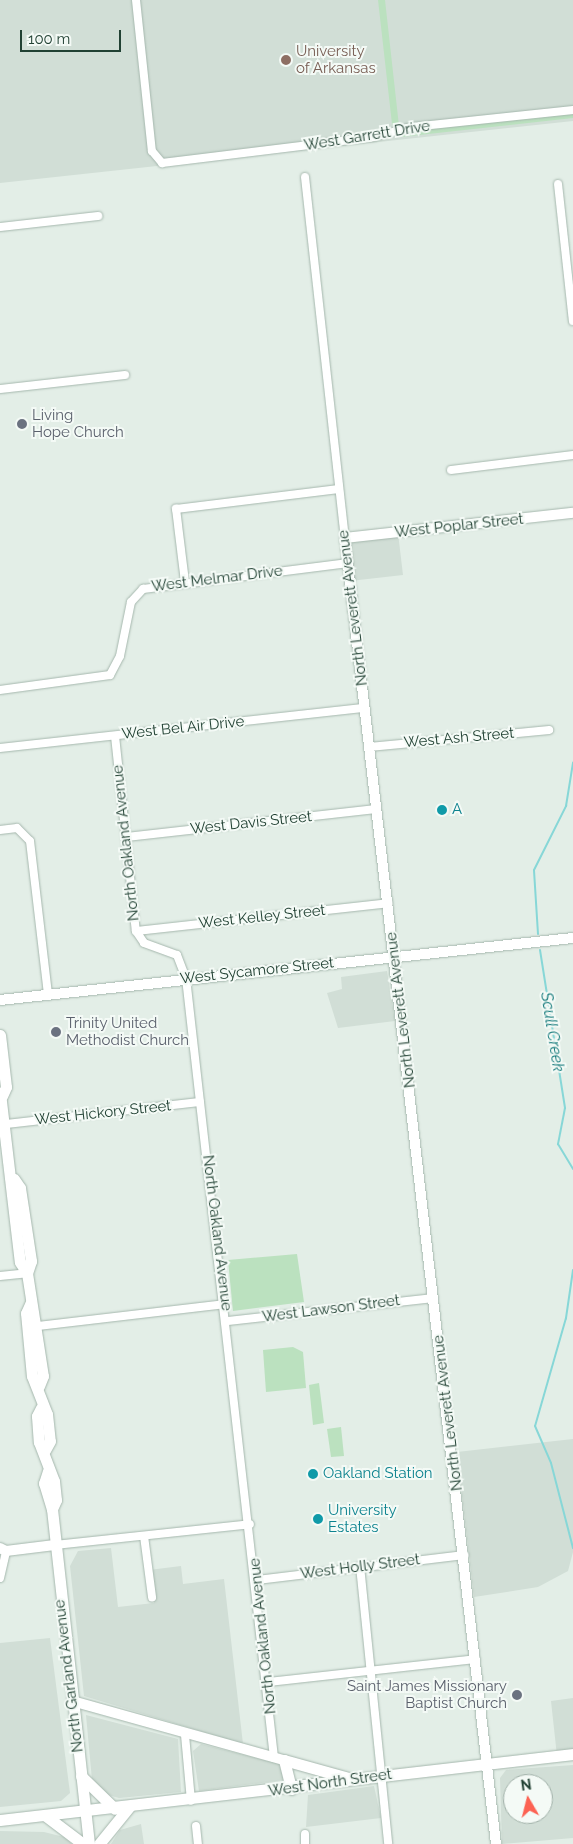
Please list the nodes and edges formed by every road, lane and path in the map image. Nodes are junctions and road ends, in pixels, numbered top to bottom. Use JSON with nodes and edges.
{"nodes":[{"id":1,"x":136,"y":0,"type":"edge"},
{"id":2,"x":573,"y":110,"type":"edge"},
{"id":3,"x":305,"y":177,"type":"dead end"},
{"id":4,"x":558,"y":184,"type":"dead end"},
{"id":5,"x":98,"y":216,"type":"dead end"},
{"id":6,"x":0,"y":227,"type":"edge"},
{"id":7,"x":573,"y":321,"type":"edge"},
{"id":8,"x":125,"y":375,"type":"dead end"},
{"id":9,"x":0,"y":389,"type":"edge"},
{"id":10,"x":573,"y":455,"type":"edge"},
{"id":11,"x":451,"y":470,"type":"dead end"},
{"id":12,"x":339,"y":490,"type":"junction"},
{"id":13,"x":573,"y":513,"type":"edge"},
{"id":14,"x":345,"y":538,"type":"junction"},
{"id":15,"x":348,"y":564,"type":"junction"},
{"id":16,"x":185,"y":582,"type":"junction"},
{"id":17,"x":0,"y":690,"type":"edge"},
{"id":18,"x":365,"y":708,"type":"junction"},
{"id":19,"x":549,"y":730,"type":"dead end"},
{"id":20,"x":115,"y":736,"type":"junction"},
{"id":21,"x":370,"y":747,"type":"junction"},
{"id":22,"x":0,"y":748,"type":"edge"},
{"id":23,"x":376,"y":809,"type":"junction"},
{"id":24,"x":0,"y":830,"type":"edge"},
{"id":25,"x":126,"y":837,"type":"junction"},
{"id":26,"x":388,"y":903,"type":"junction"},
{"id":27,"x":136,"y":931,"type":"junction"},
{"id":28,"x":573,"y":938,"type":"edge"},
{"id":29,"x":395,"y":958,"type":"junction"},
{"id":30,"x":186,"y":978,"type":"junction"},
{"id":31,"x":48,"y":995,"type":"junction"},
{"id":32,"x":0,"y":1000,"type":"edge"},
{"id":33,"x":0,"y":1035,"type":"edge"},
{"id":34,"x":1,"y":1094,"type":"edge"},
{"id":35,"x":200,"y":1102,"type":"junction"},
{"id":36,"x":6,"y":1124,"type":"junction"},
{"id":37,"x":5,"y":1153,"type":"edge"},
{"id":38,"x":27,"y":1273,"type":"junction"},
{"id":39,"x":0,"y":1276,"type":"edge"},
{"id":40,"x":434,"y":1298,"type":"junction"},
{"id":41,"x":31,"y":1302,"type":"junction"},
{"id":42,"x":226,"y":1304,"type":"junction"},
{"id":43,"x":228,"y":1321,"type":"junction"},
{"id":44,"x":38,"y":1326,"type":"junction"},
{"id":45,"x":39,"y":1386,"type":"junction"},
{"id":46,"x":250,"y":1524,"type":"junction"},
{"id":47,"x":144,"y":1536,"type":"junction"},
{"id":48,"x":55,"y":1545,"type":"junction"},
{"id":49,"x":3,"y":1549,"type":"edge"},
{"id":50,"x":464,"y":1554,"type":"junction"},
{"id":51,"x":360,"y":1566,"type":"junction"},
{"id":52,"x":0,"y":1578,"type":"edge"},
{"id":53,"x":257,"y":1580,"type":"junction"},
{"id":54,"x":152,"y":1598,"type":"dead end"},
{"id":55,"x":476,"y":1659,"type":"junction"},
{"id":56,"x":371,"y":1671,"type":"junction"},
{"id":57,"x":268,"y":1682,"type":"junction"},
{"id":58,"x":72,"y":1701,"type":"junction"},
{"id":59,"x":184,"y":1735,"type":"junction"},
{"id":60,"x":573,"y":1754,"type":"edge"},
{"id":61,"x":279,"y":1759,"type":"junction"},
{"id":62,"x":489,"y":1763,"type":"junction"},
{"id":63,"x":382,"y":1775,"type":"junction"},
{"id":64,"x":81,"y":1776,"type":"junction"},
{"id":65,"x":354,"y":1780,"type":"junction"},
{"id":66,"x":291,"y":1789,"type":"junction"},
{"id":67,"x":191,"y":1801,"type":"junction"},
{"id":68,"x":129,"y":1807,"type":"junction"},
{"id":69,"x":114,"y":1809,"type":"junction"},
{"id":70,"x":86,"y":1812,"type":"junction"},
{"id":71,"x":46,"y":1816,"type":"junction"},
{"id":72,"x":0,"y":1820,"type":"edge"},
{"id":73,"x":196,"y":1826,"type":"dead end"},
{"id":74,"x":305,"y":1834,"type":"dead end"},
{"id":75,"x":83,"y":1844,"type":"edge"},
{"id":76,"x":89,"y":1844,"type":"edge"},
{"id":77,"x":99,"y":1844,"type":"edge"},
{"id":78,"x":198,"y":1844,"type":"edge"},
{"id":79,"x":306,"y":1844,"type":"edge"},
{"id":80,"x":388,"y":1844,"type":"edge"},
{"id":81,"x":496,"y":1844,"type":"edge"}],
"edges":[{"from":1,"to":2,"type":"street","name":"West Garrett Drive"},
{"from":3,"to":12,"type":"street","name":"North Leverett Avenue"},
{"from":4,"to":7,"type":"street"},
{"from":5,"to":6,"type":"street"},
{"from":8,"to":9,"type":"street"},
{"from":10,"to":11,"type":"street"},
{"from":12,"to":14,"type":"street","name":"North Leverett Avenue"},
{"from":12,"to":16,"type":"street"},
{"from":13,"to":14,"type":"street","name":"West Poplar Street"},
{"from":14,"to":15,"type":"street","name":"North Leverett Avenue"},
{"from":15,"to":16,"type":"street","name":"West Melmar Drive"},
{"from":15,"to":18,"type":"street","name":"North Leverett Avenue"},
{"from":16,"to":17,"type":"street","name":"West Melmar Drive"},
{"from":18,"to":20,"type":"street","name":"West Bel Air Drive"},
{"from":18,"to":21,"type":"street","name":"North Leverett Avenue"},
{"from":19,"to":21,"type":"street","name":"West Ash Street"},
{"from":20,"to":22,"type":"street","name":"West Bel Air Drive"},
{"from":20,"to":25,"type":"street","name":"North Oakland Avenue"},
{"from":21,"to":23,"type":"street","name":"North Leverett Avenue"},
{"from":23,"to":25,"type":"street","name":"West Davis Street"},
{"from":23,"to":26,"type":"street","name":"North Leverett Avenue"},
{"from":24,"to":31,"type":"street"},
{"from":25,"to":27,"type":"street","name":"North Oakland Avenue"},
{"from":26,"to":27,"type":"street","name":"West Kelley Street"},
{"from":26,"to":29,"type":"street","name":"North Leverett Avenue"},
{"from":27,"to":30,"type":"street","name":"North Oakland Avenue"},
{"from":28,"to":29,"type":"street","name":"West Sycamore Street"},
{"from":29,"to":30,"type":"street","name":"West Sycamore Street"},
{"from":29,"to":40,"type":"street","name":"North Leverett Avenue"},
{"from":30,"to":31,"type":"street","name":"West Sycamore Street"},
{"from":30,"to":35,"type":"street","name":"North Oakland Avenue"},
{"from":31,"to":32,"type":"street","name":"West Sycamore Street"},
{"from":33,"to":34,"type":"main road","name":"North Garland Avenue"},
{"from":34,"to":36,"type":"main road","name":"North Garland Avenue"},
{"from":35,"to":36,"type":"street","name":"West Hickory Street"},
{"from":35,"to":42,"type":"street","name":"North Oakland Avenue"},
{"from":36,"to":37,"type":"main road","name":"North Garland Avenue"},
{"from":37,"to":38,"type":"main road","name":"North Garland Avenue"},
{"from":38,"to":39,"type":"street"},
{"from":38,"to":41,"type":"main road","name":"North Garland Avenue"},
{"from":40,"to":43,"type":"street","name":"West Lawson Street"},
{"from":40,"to":50,"type":"street","name":"North Leverett Avenue"},
{"from":41,"to":44,"type":"main road","name":"North Garland Avenue"},
{"from":41,"to":45,"type":"main road","name":"North Garland Avenue"},
{"from":42,"to":43,"type":"street","name":"North Oakland Avenue"},
{"from":42,"to":44,"type":"street"},
{"from":43,"to":46,"type":"street","name":"North Oakland Avenue"},
{"from":44,"to":45,"type":"main road","name":"North Garland Avenue"},
{"from":45,"to":48,"type":"main road","name":"North Garland Avenue"},
{"from":46,"to":47,"type":"street"},
{"from":46,"to":53,"type":"street","name":"North Oakland Avenue"},
{"from":47,"to":48,"type":"street"},
{"from":47,"to":54,"type":"street"},
{"from":48,"to":49,"type":"street"},
{"from":48,"to":58,"type":"main road","name":"North Garland Avenue"},
{"from":49,"to":52,"type":"street"},
{"from":50,"to":51,"type":"street","name":"West Holly Street"},
{"from":50,"to":55,"type":"street","name":"North Leverett Avenue"},
{"from":51,"to":53,"type":"street","name":"West Holly Street"},
{"from":51,"to":56,"type":"street"},
{"from":53,"to":57,"type":"street","name":"North Oakland Avenue"},
{"from":55,"to":56,"type":"street"},
{"from":55,"to":62,"type":"street","name":"North Leverett Avenue"},
{"from":56,"to":57,"type":"street"},
{"from":56,"to":63,"type":"street"},
{"from":57,"to":61,"type":"street","name":"North Oakland Avenue"},
{"from":58,"to":59,"type":"street"},
{"from":58,"to":64,"type":"main road","name":"North Garland Avenue"},
{"from":59,"to":61,"type":"street"},
{"from":59,"to":67,"type":"street"},
{"from":60,"to":62,"type":"main road","name":"West North Street"},
{"from":61,"to":65,"type":"main road"},
{"from":61,"to":66,"type":"main road"},
{"from":62,"to":63,"type":"main road","name":"West North Street"},
{"from":62,"to":81,"type":"street","name":"North Leverett Avenue"},
{"from":63,"to":65,"type":"main road","name":"West North Street"},
{"from":63,"to":80,"type":"street"},
{"from":64,"to":69,"type":"main road"},
{"from":64,"to":70,"type":"main road","name":"North Garland Avenue"},
{"from":65,"to":66,"type":"main road","name":"West North Street"},
{"from":66,"to":67,"type":"main road","name":"West North Street"},
{"from":67,"to":68,"type":"main road","name":"West North Street"},
{"from":68,"to":69,"type":"main road","name":"West North Street"},
{"from":68,"to":77,"type":"main road"},
{"from":69,"to":70,"type":"main road","name":"West North Street"},
{"from":70,"to":71,"type":"main road","name":"West North Street"},
{"from":70,"to":76,"type":"main road","name":"North Garland Avenue"},
{"from":71,"to":72,"type":"main road","name":"West North Street"},
{"from":71,"to":75,"type":"main road"},
{"from":73,"to":78,"type":"street"},
{"from":74,"to":79,"type":"street"}]}
